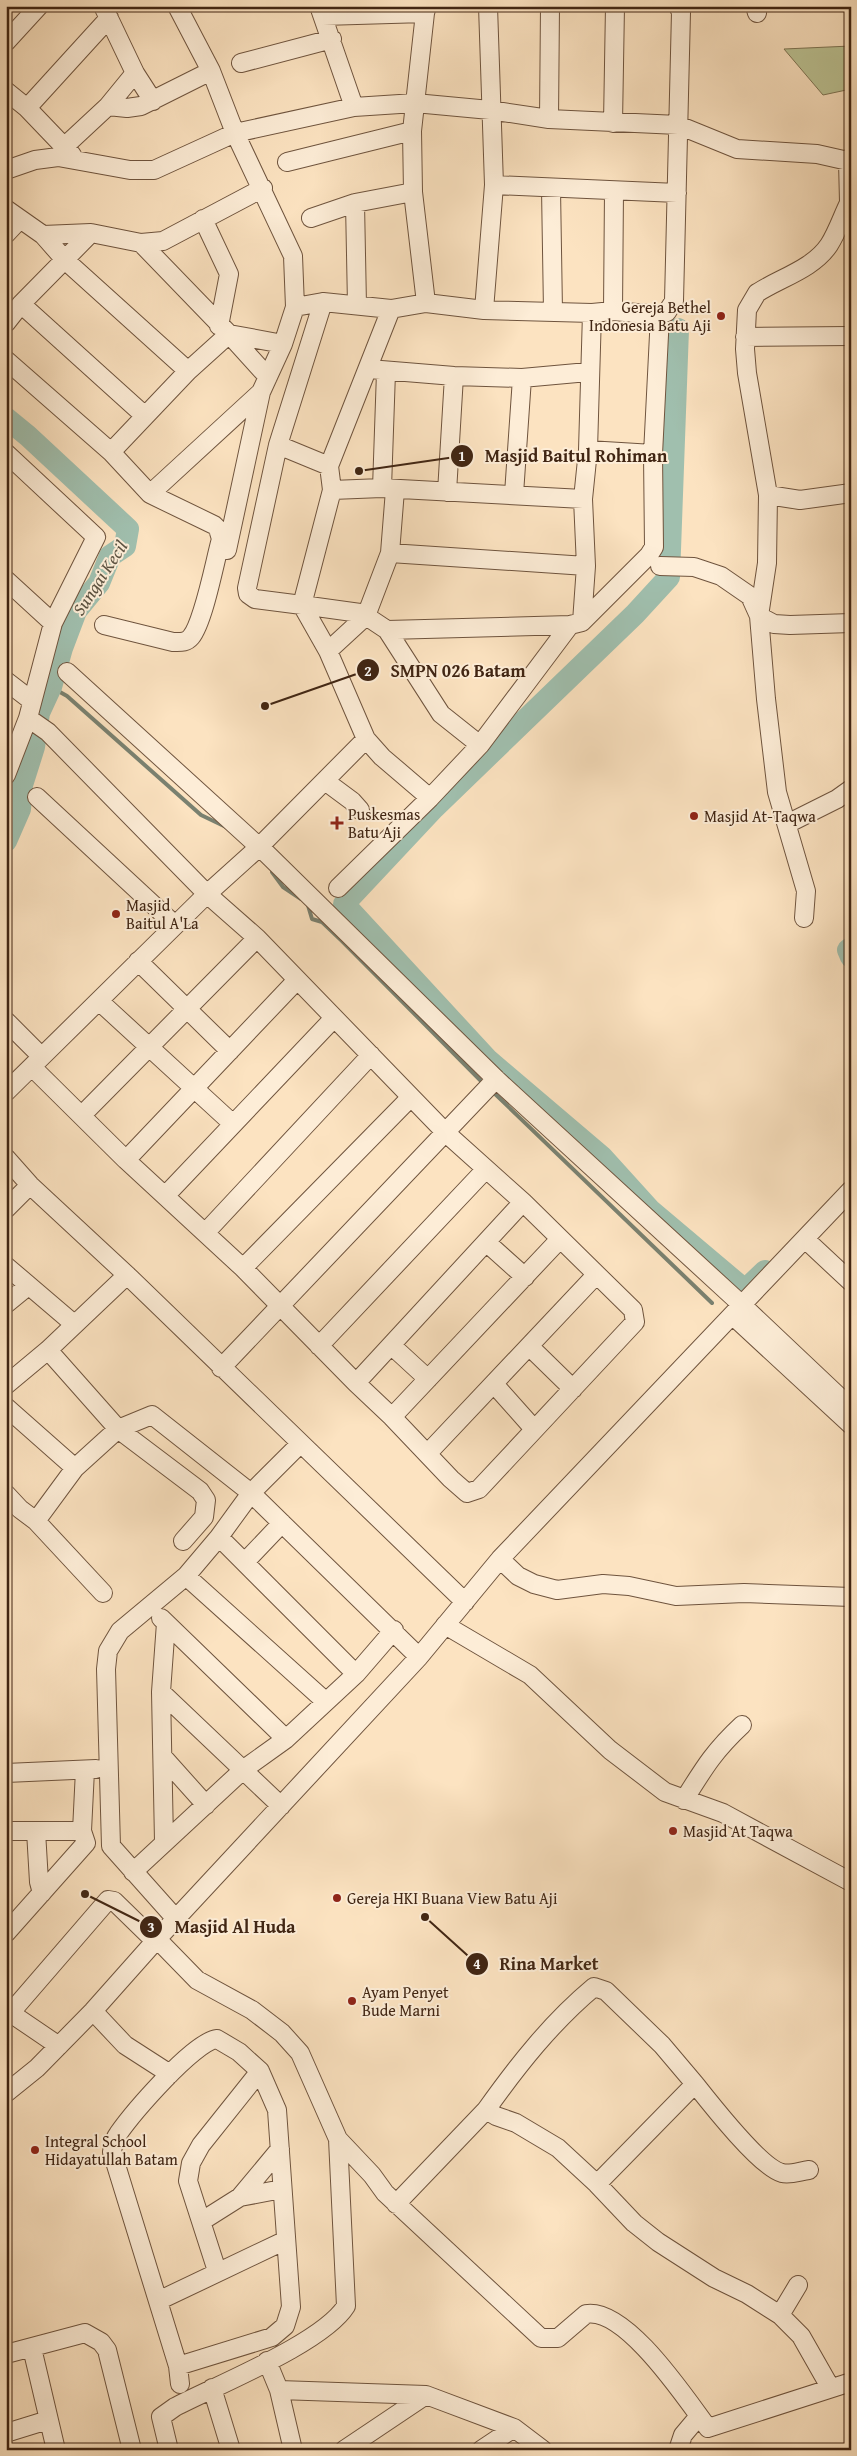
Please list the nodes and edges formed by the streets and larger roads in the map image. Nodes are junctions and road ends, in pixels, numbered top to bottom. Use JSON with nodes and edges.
{"nodes":[{"id":1,"x":39,"y":6,"type":"edge"},
{"id":2,"x":177,"y":6,"type":"edge"},
{"id":3,"x":488,"y":6,"type":"edge"},
{"id":4,"x":550,"y":6,"type":"edge"},
{"id":5,"x":615,"y":6,"type":"edge"},
{"id":6,"x":678,"y":6,"type":"edge"},
{"id":7,"x":426,"y":9,"type":"edge"},
{"id":8,"x":321,"y":11,"type":"edge"},
{"id":9,"x":106,"y":12,"type":"edge"},
{"id":10,"x":332,"y":39,"type":"junction"},
{"id":11,"x":6,"y":42,"type":"edge"},
{"id":12,"x":241,"y":63,"type":"dead end"},
{"id":13,"x":210,"y":71,"type":"junction"},
{"id":14,"x":135,"y":73,"type":"junction"},
{"id":15,"x":6,"y":91,"type":"edge"},
{"id":16,"x":153,"y":101,"type":"junction"},
{"id":17,"x":415,"y":103,"type":"junction"},
{"id":18,"x":108,"y":106,"type":"junction"},
{"id":19,"x":354,"y":107,"type":"junction"},
{"id":20,"x":27,"y":108,"type":"junction"},
{"id":21,"x":490,"y":110,"type":"junction"},
{"id":22,"x":549,"y":120,"type":"junction"},
{"id":23,"x":613,"y":123,"type":"junction"},
{"id":24,"x":678,"y":125,"type":"junction"},
{"id":25,"x":412,"y":131,"type":"junction"},
{"id":26,"x":235,"y":133,"type":"junction"},
{"id":27,"x":70,"y":153,"type":"junction"},
{"id":28,"x":849,"y":159,"type":"edge"},
{"id":29,"x":286,"y":162,"type":"dead end"},
{"id":30,"x":6,"y":170,"type":"edge"},
{"id":31,"x":494,"y":185,"type":"junction"},
{"id":32,"x":263,"y":188,"type":"junction"},
{"id":33,"x":551,"y":189,"type":"junction"},
{"id":34,"x":614,"y":191,"type":"junction"},
{"id":35,"x":413,"y":192,"type":"junction"},
{"id":36,"x":677,"y":193,"type":"junction"},
{"id":37,"x":850,"y":200,"type":"edge"},
{"id":38,"x":355,"y":203,"type":"junction"},
{"id":39,"x":13,"y":214,"type":"edge"},
{"id":40,"x":312,"y":218,"type":"dead end"},
{"id":41,"x":203,"y":219,"type":"junction"},
{"id":42,"x":91,"y":233,"type":"junction"},
{"id":43,"x":6,"y":234,"type":"edge"},
{"id":44,"x":43,"y":235,"type":"junction"},
{"id":45,"x":141,"y":243,"type":"junction"},
{"id":46,"x":65,"y":260,"type":"junction"},
{"id":47,"x":322,"y":302,"type":"junction"},
{"id":48,"x":426,"y":303,"type":"junction"},
{"id":49,"x":21,"y":304,"type":"junction"},
{"id":50,"x":357,"y":305,"type":"junction"},
{"id":51,"x":295,"y":307,"type":"junction"},
{"id":52,"x":391,"y":308,"type":"junction"},
{"id":53,"x":484,"y":310,"type":"junction"},
{"id":54,"x":552,"y":310,"type":"junction"},
{"id":55,"x":613,"y":311,"type":"junction"},
{"id":56,"x":592,"y":314,"type":"junction"},
{"id":57,"x":660,"y":315,"type":"junction"},
{"id":58,"x":6,"y":323,"type":"edge"},
{"id":59,"x":224,"y":330,"type":"junction"},
{"id":60,"x":851,"y":336,"type":"edge"},
{"id":61,"x":745,"y":337,"type":"junction"},
{"id":62,"x":283,"y":344,"type":"junction"},
{"id":63,"x":6,"y":360,"type":"edge"},
{"id":64,"x":377,"y":370,"type":"junction"},
{"id":65,"x":188,"y":371,"type":"junction"},
{"id":66,"x":588,"y":372,"type":"junction"},
{"id":67,"x":454,"y":376,"type":"junction"},
{"id":68,"x":522,"y":378,"type":"junction"},
{"id":69,"x":265,"y":385,"type":"junction"},
{"id":70,"x":145,"y":416,"type":"junction"},
{"id":71,"x":278,"y":445,"type":"junction"},
{"id":72,"x":588,"y":450,"type":"junction"},
{"id":73,"x":111,"y":452,"type":"junction"},
{"id":74,"x":6,"y":453,"type":"edge"},
{"id":75,"x":652,"y":454,"type":"junction"},
{"id":76,"x":329,"y":466,"type":"junction"},
{"id":77,"x":388,"y":489,"type":"junction"},
{"id":78,"x":332,"y":490,"type":"junction"},
{"id":79,"x":447,"y":492,"type":"junction"},
{"id":80,"x":851,"y":493,"type":"edge"},
{"id":81,"x":150,"y":494,"type":"junction"},
{"id":82,"x":514,"y":494,"type":"junction"},
{"id":83,"x":768,"y":495,"type":"junction"},
{"id":84,"x":583,"y":498,"type":"junction"},
{"id":85,"x":390,"y":553,"type":"junction"},
{"id":86,"x":586,"y":566,"type":"junction"},
{"id":87,"x":667,"y":566,"type":"dead end"},
{"id":88,"x":6,"y":580,"type":"edge"},
{"id":89,"x":302,"y":605,"type":"junction"},
{"id":90,"x":201,"y":613,"type":"junction"},
{"id":91,"x":366,"y":616,"type":"junction"},
{"id":92,"x":759,"y":616,"type":"junction"},
{"id":93,"x":53,"y":623,"type":"junction"},
{"id":94,"x":576,"y":623,"type":"junction"},
{"id":95,"x":851,"y":623,"type":"edge"},
{"id":96,"x":104,"y":625,"type":"dead end"},
{"id":97,"x":387,"y":630,"type":"junction"},
{"id":98,"x":328,"y":651,"type":"junction"},
{"id":99,"x":66,"y":672,"type":"dead end"},
{"id":100,"x":6,"y":681,"type":"edge"},
{"id":101,"x":36,"y":718,"type":"junction"},
{"id":102,"x":366,"y":739,"type":"junction"},
{"id":103,"x":480,"y":745,"type":"junction"},
{"id":104,"x":6,"y":774,"type":"edge"},
{"id":105,"x":325,"y":781,"type":"junction"},
{"id":106,"x":851,"y":789,"type":"edge"},
{"id":107,"x":37,"y":797,"type":"dead end"},
{"id":108,"x":430,"y":798,"type":"junction"},
{"id":109,"x":360,"y":810,"type":"dead end"},
{"id":110,"x":786,"y":824,"type":"junction"},
{"id":111,"x":259,"y":847,"type":"junction"},
{"id":112,"x":338,"y":888,"type":"dead end"},
{"id":113,"x":207,"y":894,"type":"junction"},
{"id":114,"x":804,"y":918,"type":"dead end"},
{"id":115,"x":175,"y":925,"type":"junction"},
{"id":116,"x":257,"y":938,"type":"junction"},
{"id":117,"x":138,"y":962,"type":"junction"},
{"id":118,"x":297,"y":980,"type":"junction"},
{"id":119,"x":100,"y":1001,"type":"junction"},
{"id":120,"x":186,"y":1008,"type":"junction"},
{"id":121,"x":334,"y":1018,"type":"junction"},
{"id":122,"x":6,"y":1021,"type":"edge"},
{"id":123,"x":149,"y":1046,"type":"junction"},
{"id":124,"x":230,"y":1051,"type":"junction"},
{"id":125,"x":371,"y":1055,"type":"junction"},
{"id":126,"x":36,"y":1062,"type":"junction"},
{"id":127,"x":491,"y":1085,"type":"junction"},
{"id":128,"x":196,"y":1088,"type":"junction"},
{"id":129,"x":6,"y":1092,"type":"edge"},
{"id":130,"x":411,"y":1097,"type":"junction"},
{"id":131,"x":82,"y":1115,"type":"junction"},
{"id":132,"x":233,"y":1124,"type":"junction"},
{"id":133,"x":446,"y":1133,"type":"junction"},
{"id":134,"x":6,"y":1158,"type":"edge"},
{"id":135,"x":126,"y":1160,"type":"junction"},
{"id":136,"x":486,"y":1169,"type":"junction"},
{"id":137,"x":30,"y":1185,"type":"junction"},
{"id":138,"x":851,"y":1190,"type":"edge"},
{"id":139,"x":165,"y":1196,"type":"junction"},
{"id":140,"x":523,"y":1202,"type":"junction"},
{"id":141,"x":6,"y":1209,"type":"edge"},
{"id":142,"x":205,"y":1233,"type":"junction"},
{"id":143,"x":805,"y":1238,"type":"junction"},
{"id":144,"x":560,"y":1239,"type":"junction"},
{"id":145,"x":486,"y":1242,"type":"junction"},
{"id":146,"x":6,"y":1266,"type":"edge"},
{"id":147,"x":243,"y":1268,"type":"junction"},
{"id":148,"x":127,"y":1275,"type":"junction"},
{"id":149,"x":596,"y":1275,"type":"junction"},
{"id":150,"x":524,"y":1277,"type":"junction"},
{"id":151,"x":851,"y":1282,"type":"edge"},
{"id":152,"x":28,"y":1286,"type":"junction"},
{"id":153,"x":6,"y":1304,"type":"edge"},
{"id":154,"x":282,"y":1306,"type":"junction"},
{"id":155,"x":737,"y":1310,"type":"junction"},
{"id":156,"x":74,"y":1324,"type":"junction"},
{"id":157,"x":391,"y":1345,"type":"junction"},
{"id":158,"x":319,"y":1346,"type":"junction"},
{"id":159,"x":529,"y":1346,"type":"junction"},
{"id":160,"x":48,"y":1350,"type":"junction"},
{"id":161,"x":221,"y":1368,"type":"junction"},
{"id":162,"x":8,"y":1379,"type":"edge"},
{"id":163,"x":428,"y":1379,"type":"junction"},
{"id":164,"x":356,"y":1383,"type":"junction"},
{"id":165,"x":494,"y":1384,"type":"junction"},
{"id":166,"x":573,"y":1389,"type":"junction"},
{"id":167,"x":847,"y":1399,"type":"edge"},
{"id":168,"x":6,"y":1407,"type":"edge"},
{"id":169,"x":392,"y":1417,"type":"junction"},
{"id":170,"x":851,"y":1425,"type":"edge"},
{"id":171,"x":118,"y":1429,"type":"junction"},
{"id":172,"x":534,"y":1429,"type":"junction"},
{"id":173,"x":300,"y":1444,"type":"junction"},
{"id":174,"x":428,"y":1453,"type":"junction"},
{"id":175,"x":76,"y":1468,"type":"junction"},
{"id":176,"x":251,"y":1493,"type":"junction"},
{"id":177,"x":6,"y":1494,"type":"edge"},
{"id":178,"x":36,"y":1521,"type":"junction"},
{"id":179,"x":282,"y":1523,"type":"junction"},
{"id":180,"x":219,"y":1537,"type":"junction"},
{"id":181,"x":183,"y":1540,"type":"dead end"},
{"id":182,"x":500,"y":1559,"type":"junction"},
{"id":183,"x":245,"y":1562,"type":"junction"},
{"id":184,"x":186,"y":1576,"type":"junction"},
{"id":185,"x":103,"y":1593,"type":"dead end"},
{"id":186,"x":851,"y":1597,"type":"edge"},
{"id":187,"x":465,"y":1602,"type":"junction"},
{"id":188,"x":149,"y":1607,"type":"junction"},
{"id":189,"x":166,"y":1623,"type":"junction"},
{"id":190,"x":445,"y":1625,"type":"junction"},
{"id":191,"x":394,"y":1630,"type":"junction"},
{"id":192,"x":419,"y":1657,"type":"junction"},
{"id":193,"x":356,"y":1674,"type":"junction"},
{"id":194,"x":161,"y":1692,"type":"junction"},
{"id":195,"x":325,"y":1701,"type":"junction"},
{"id":196,"x":742,"y":1725,"type":"dead end"},
{"id":197,"x":286,"y":1739,"type":"junction"},
{"id":198,"x":163,"y":1757,"type":"junction"},
{"id":199,"x":109,"y":1769,"type":"junction"},
{"id":200,"x":85,"y":1770,"type":"junction"},
{"id":201,"x":246,"y":1772,"type":"junction"},
{"id":202,"x":6,"y":1773,"type":"edge"},
{"id":203,"x":684,"y":1800,"type":"junction"},
{"id":204,"x":276,"y":1801,"type":"junction"},
{"id":205,"x":206,"y":1805,"type":"junction"},
{"id":206,"x":6,"y":1830,"type":"edge"},
{"id":207,"x":36,"y":1831,"type":"junction"},
{"id":208,"x":82,"y":1831,"type":"junction"},
{"id":209,"x":164,"y":1841,"type":"junction"},
{"id":210,"x":133,"y":1872,"type":"junction"},
{"id":211,"x":851,"y":1882,"type":"edge"},
{"id":212,"x":42,"y":1893,"type":"junction"},
{"id":213,"x":176,"y":1919,"type":"junction"},
{"id":214,"x":8,"y":1929,"type":"edge"},
{"id":215,"x":156,"y":1940,"type":"junction"},
{"id":216,"x":93,"y":2011,"type":"junction"},
{"id":217,"x":8,"y":2014,"type":"edge"},
{"id":218,"x":59,"y":2046,"type":"junction"},
{"id":219,"x":260,"y":2071,"type":"junction"},
{"id":220,"x":170,"y":2074,"type":"junction"},
{"id":221,"x":696,"y":2084,"type":"junction"},
{"id":222,"x":6,"y":2093,"type":"edge"},
{"id":223,"x":486,"y":2110,"type":"junction"},
{"id":224,"x":338,"y":2139,"type":"junction"},
{"id":225,"x":280,"y":2149,"type":"junction"},
{"id":226,"x":809,"y":2170,"type":"dead end"},
{"id":227,"x":597,"y":2184,"type":"junction"},
{"id":228,"x":282,"y":2189,"type":"junction"},
{"id":229,"x":240,"y":2197,"type":"junction"},
{"id":230,"x":396,"y":2204,"type":"junction"},
{"id":231,"x":202,"y":2221,"type":"junction"},
{"id":232,"x":286,"y":2240,"type":"junction"},
{"id":233,"x":218,"y":2271,"type":"junction"},
{"id":234,"x":798,"y":2285,"type":"dead end"},
{"id":235,"x":158,"y":2301,"type":"junction"},
{"id":236,"x":780,"y":2314,"type":"junction"},
{"id":237,"x":32,"y":2348,"type":"junction"},
{"id":238,"x":6,"y":2354,"type":"edge"},
{"id":239,"x":267,"y":2361,"type":"junction"},
{"id":240,"x":178,"y":2366,"type":"junction"},
{"id":241,"x":851,"y":2382,"type":"edge"},
{"id":242,"x":180,"y":2384,"type":"dead end"},
{"id":243,"x":830,"y":2387,"type":"junction"},
{"id":244,"x":212,"y":2388,"type":"junction"},
{"id":245,"x":279,"y":2390,"type":"junction"},
{"id":246,"x":426,"y":2395,"type":"junction"},
{"id":247,"x":699,"y":2416,"type":"junction"},
{"id":248,"x":48,"y":2420,"type":"junction"},
{"id":249,"x":514,"y":2428,"type":"junction"},
{"id":250,"x":6,"y":2433,"type":"edge"},
{"id":251,"x":483,"y":2449,"type":"edge"},
{"id":252,"x":56,"y":2450,"type":"edge"},
{"id":253,"x":132,"y":2450,"type":"edge"},
{"id":254,"x":169,"y":2450,"type":"edge"},
{"id":255,"x":231,"y":2450,"type":"edge"},
{"id":256,"x":293,"y":2450,"type":"edge"},
{"id":257,"x":344,"y":2450,"type":"edge"},
{"id":258,"x":544,"y":2450,"type":"edge"},
{"id":259,"x":678,"y":2450,"type":"edge"}],
"edges":[{"from":1,"to":11,"type":"street"},
{"from":2,"to":13,"type":"street"},
{"from":3,"to":21,"type":"street"},
{"from":4,"to":22,"type":"street"},
{"from":5,"to":23,"type":"street"},
{"from":6,"to":24,"type":"street"},
{"from":7,"to":8,"type":"street"},
{"from":7,"to":17,"type":"street"},
{"from":8,"to":10,"type":"street"},
{"from":9,"to":14,"type":"street"},
{"from":9,"to":20,"type":"street"},
{"from":10,"to":12,"type":"street"},
{"from":10,"to":19,"type":"street"},
{"from":13,"to":16,"type":"street"},
{"from":13,"to":26,"type":"street"},
{"from":14,"to":16,"type":"street"},
{"from":14,"to":18,"type":"street"},
{"from":15,"to":20,"type":"street"},
{"from":16,"to":18,"type":"street"},
{"from":17,"to":19,"type":"street"},
{"from":17,"to":21,"type":"street"},
{"from":17,"to":25,"type":"street"},
{"from":18,"to":27,"type":"street"},
{"from":19,"to":26,"type":"street"},
{"from":20,"to":27,"type":"street"},
{"from":21,"to":22,"type":"street"},
{"from":21,"to":31,"type":"street"},
{"from":22,"to":23,"type":"street"},
{"from":23,"to":24,"type":"street"},
{"from":24,"to":28,"type":"street"},
{"from":24,"to":36,"type":"street"},
{"from":25,"to":29,"type":"street"},
{"from":25,"to":35,"type":"street"},
{"from":26,"to":27,"type":"street"},
{"from":26,"to":32,"type":"street"},
{"from":27,"to":30,"type":"street"},
{"from":28,"to":37,"type":"street"},
{"from":31,"to":33,"type":"street"},
{"from":31,"to":53,"type":"street"},
{"from":32,"to":41,"type":"street"},
{"from":32,"to":51,"type":"street"},
{"from":33,"to":34,"type":"street"},
{"from":33,"to":54,"type":"street"},
{"from":34,"to":36,"type":"street"},
{"from":34,"to":55,"type":"street"},
{"from":35,"to":38,"type":"street"},
{"from":35,"to":48,"type":"street"},
{"from":36,"to":57,"type":"street"},
{"from":37,"to":61,"type":"street"},
{"from":38,"to":40,"type":"street"},
{"from":38,"to":50,"type":"street"},
{"from":39,"to":43,"type":"street"},
{"from":39,"to":44,"type":"street"},
{"from":41,"to":45,"type":"street"},
{"from":41,"to":59,"type":"street"},
{"from":42,"to":44,"type":"street"},
{"from":42,"to":45,"type":"street"},
{"from":42,"to":46,"type":"street"},
{"from":44,"to":46,"type":"street"},
{"from":45,"to":59,"type":"street"},
{"from":46,"to":49,"type":"street"},
{"from":46,"to":65,"type":"street"},
{"from":47,"to":50,"type":"street"},
{"from":47,"to":51,"type":"street"},
{"from":47,"to":71,"type":"street"},
{"from":48,"to":52,"type":"street"},
{"from":48,"to":53,"type":"street"},
{"from":49,"to":58,"type":"street"},
{"from":49,"to":70,"type":"street"},
{"from":50,"to":52,"type":"street"},
{"from":51,"to":62,"type":"street"},
{"from":52,"to":64,"type":"street"},
{"from":53,"to":54,"type":"street"},
{"from":54,"to":56,"type":"street"},
{"from":55,"to":56,"type":"street"},
{"from":55,"to":57,"type":"street"},
{"from":56,"to":66,"type":"street"},
{"from":57,"to":75,"type":"street"},
{"from":59,"to":62,"type":"street"},
{"from":59,"to":65,"type":"street"},
{"from":59,"to":69,"type":"street"},
{"from":60,"to":61,"type":"street"},
{"from":61,"to":83,"type":"street"},
{"from":62,"to":69,"type":"street"},
{"from":63,"to":73,"type":"street"},
{"from":64,"to":67,"type":"street"},
{"from":64,"to":76,"type":"street"},
{"from":64,"to":77,"type":"street"},
{"from":65,"to":70,"type":"street"},
{"from":66,"to":68,"type":"street"},
{"from":66,"to":72,"type":"street"},
{"from":67,"to":68,"type":"street"},
{"from":67,"to":79,"type":"street"},
{"from":68,"to":82,"type":"street"},
{"from":69,"to":81,"type":"street"},
{"from":69,"to":90,"type":"street"},
{"from":70,"to":73,"type":"street"},
{"from":71,"to":76,"type":"street"},
{"from":71,"to":89,"type":"street"},
{"from":72,"to":75,"type":"street"},
{"from":72,"to":84,"type":"street"},
{"from":73,"to":81,"type":"street"},
{"from":74,"to":93,"type":"street"},
{"from":75,"to":94,"type":"street"},
{"from":76,"to":78,"type":"street"},
{"from":77,"to":78,"type":"street"},
{"from":77,"to":79,"type":"street"},
{"from":77,"to":85,"type":"street"},
{"from":78,"to":89,"type":"street"},
{"from":79,"to":82,"type":"street"},
{"from":80,"to":83,"type":"street"},
{"from":81,"to":90,"type":"street"},
{"from":82,"to":84,"type":"street"},
{"from":83,"to":92,"type":"street"},
{"from":84,"to":86,"type":"street"},
{"from":85,"to":86,"type":"street"},
{"from":85,"to":91,"type":"street"},
{"from":86,"to":94,"type":"street"},
{"from":87,"to":92,"type":"street"},
{"from":88,"to":93,"type":"street"},
{"from":89,"to":91,"type":"street"},
{"from":89,"to":98,"type":"street"},
{"from":90,"to":96,"type":"street"},
{"from":91,"to":97,"type":"street"},
{"from":91,"to":98,"type":"street"},
{"from":92,"to":95,"type":"street"},
{"from":92,"to":110,"type":"street"},
{"from":93,"to":101,"type":"street"},
{"from":94,"to":97,"type":"street"},
{"from":94,"to":103,"type":"street"},
{"from":97,"to":103,"type":"street"},
{"from":98,"to":102,"type":"street"},
{"from":99,"to":111,"type":"street"},
{"from":100,"to":101,"type":"street"},
{"from":101,"to":104,"type":"street"},
{"from":101,"to":113,"type":"street"},
{"from":102,"to":105,"type":"street"},
{"from":102,"to":108,"type":"street"},
{"from":103,"to":108,"type":"street"},
{"from":105,"to":109,"type":"street"},
{"from":105,"to":111,"type":"street"},
{"from":106,"to":110,"type":"street"},
{"from":107,"to":115,"type":"street"},
{"from":108,"to":112,"type":"street"},
{"from":110,"to":114,"type":"street"},
{"from":111,"to":113,"type":"street"},
{"from":111,"to":127,"type":"street"},
{"from":113,"to":115,"type":"street"},
{"from":113,"to":116,"type":"street"},
{"from":115,"to":117,"type":"street"},
{"from":116,"to":118,"type":"street"},
{"from":116,"to":120,"type":"street"},
{"from":117,"to":119,"type":"street"},
{"from":117,"to":120,"type":"street"},
{"from":118,"to":121,"type":"street"},
{"from":118,"to":124,"type":"street"},
{"from":119,"to":123,"type":"street"},
{"from":119,"to":126,"type":"street"},
{"from":120,"to":123,"type":"street"},
{"from":120,"to":124,"type":"street"},
{"from":121,"to":125,"type":"street"},
{"from":121,"to":132,"type":"street"},
{"from":122,"to":126,"type":"street"},
{"from":123,"to":128,"type":"street"},
{"from":123,"to":131,"type":"street"},
{"from":124,"to":128,"type":"street"},
{"from":125,"to":130,"type":"street"},
{"from":125,"to":142,"type":"street"},
{"from":126,"to":129,"type":"street"},
{"from":126,"to":131,"type":"street"},
{"from":127,"to":133,"type":"street"},
{"from":127,"to":155,"type":"street"},
{"from":128,"to":132,"type":"street"},
{"from":128,"to":135,"type":"street"},
{"from":130,"to":133,"type":"street"},
{"from":130,"to":147,"type":"street"},
{"from":131,"to":135,"type":"street"},
{"from":132,"to":139,"type":"street"},
{"from":133,"to":136,"type":"street"},
{"from":133,"to":154,"type":"street"},
{"from":134,"to":137,"type":"street"},
{"from":135,"to":139,"type":"street"},
{"from":136,"to":140,"type":"street"},
{"from":136,"to":158,"type":"street"},
{"from":137,"to":141,"type":"street"},
{"from":137,"to":148,"type":"street"},
{"from":138,"to":143,"type":"street"},
{"from":139,"to":142,"type":"street"},
{"from":140,"to":144,"type":"street"},
{"from":140,"to":145,"type":"street"},
{"from":142,"to":147,"type":"street"},
{"from":143,"to":151,"type":"street"},
{"from":143,"to":155,"type":"street"},
{"from":144,"to":149,"type":"street"},
{"from":144,"to":150,"type":"street"},
{"from":145,"to":150,"type":"street"},
{"from":145,"to":157,"type":"street"},
{"from":146,"to":152,"type":"street"},
{"from":147,"to":154,"type":"street"},
{"from":148,"to":156,"type":"street"},
{"from":148,"to":161,"type":"street"},
{"from":149,"to":159,"type":"street"},
{"from":149,"to":166,"type":"street"},
{"from":150,"to":163,"type":"street"},
{"from":152,"to":153,"type":"street"},
{"from":152,"to":156,"type":"street"},
{"from":154,"to":158,"type":"street"},
{"from":154,"to":161,"type":"street"},
{"from":155,"to":167,"type":"street"},
{"from":155,"to":170,"type":"street"},
{"from":155,"to":182,"type":"street"},
{"from":156,"to":160,"type":"street"},
{"from":157,"to":163,"type":"street"},
{"from":157,"to":164,"type":"street"},
{"from":158,"to":164,"type":"street"},
{"from":159,"to":165,"type":"street"},
{"from":159,"to":166,"type":"street"},
{"from":160,"to":162,"type":"street"},
{"from":160,"to":171,"type":"street"},
{"from":161,"to":173,"type":"street"},
{"from":163,"to":169,"type":"street"},
{"from":164,"to":169,"type":"street"},
{"from":165,"to":172,"type":"street"},
{"from":165,"to":174,"type":"street"},
{"from":166,"to":172,"type":"street"},
{"from":168,"to":175,"type":"street"},
{"from":169,"to":174,"type":"street"},
{"from":171,"to":175,"type":"street"},
{"from":171,"to":176,"type":"street"},
{"from":171,"to":181,"type":"street"},
{"from":172,"to":174,"type":"street"},
{"from":173,"to":176,"type":"street"},
{"from":173,"to":187,"type":"street"},
{"from":175,"to":178,"type":"street"},
{"from":176,"to":179,"type":"street"},
{"from":176,"to":180,"type":"street"},
{"from":177,"to":178,"type":"street"},
{"from":178,"to":185,"type":"street"},
{"from":179,"to":183,"type":"street"},
{"from":179,"to":191,"type":"street"},
{"from":180,"to":183,"type":"street"},
{"from":180,"to":184,"type":"street"},
{"from":182,"to":186,"type":"street"},
{"from":182,"to":187,"type":"street"},
{"from":183,"to":193,"type":"street"},
{"from":184,"to":188,"type":"street"},
{"from":184,"to":195,"type":"street"},
{"from":187,"to":190,"type":"street"},
{"from":188,"to":189,"type":"street"},
{"from":188,"to":199,"type":"street"},
{"from":189,"to":194,"type":"street"},
{"from":189,"to":197,"type":"street"},
{"from":190,"to":192,"type":"street"},
{"from":190,"to":203,"type":"street"},
{"from":191,"to":192,"type":"street"},
{"from":191,"to":193,"type":"street"},
{"from":192,"to":204,"type":"street"},
{"from":193,"to":195,"type":"street"},
{"from":194,"to":198,"type":"street"},
{"from":194,"to":201,"type":"street"},
{"from":195,"to":197,"type":"street"},
{"from":196,"to":203,"type":"street"},
{"from":197,"to":201,"type":"street"},
{"from":198,"to":205,"type":"street"},
{"from":198,"to":209,"type":"street"},
{"from":199,"to":200,"type":"street"},
{"from":199,"to":210,"type":"street"},
{"from":200,"to":202,"type":"street"},
{"from":200,"to":208,"type":"street"},
{"from":201,"to":204,"type":"street"},
{"from":201,"to":205,"type":"street"},
{"from":203,"to":211,"type":"street"},
{"from":204,"to":213,"type":"street"},
{"from":205,"to":209,"type":"street"},
{"from":206,"to":207,"type":"street"},
{"from":207,"to":208,"type":"street"},
{"from":207,"to":212,"type":"street"},
{"from":208,"to":212,"type":"street"},
{"from":209,"to":210,"type":"street"},
{"from":210,"to":213,"type":"street"},
{"from":212,"to":214,"type":"street"},
{"from":213,"to":215,"type":"street"},
{"from":215,"to":216,"type":"street"},
{"from":215,"to":217,"type":"street"},
{"from":215,"to":224,"type":"street"},
{"from":216,"to":218,"type":"street"},
{"from":216,"to":220,"type":"street"},
{"from":217,"to":218,"type":"street"},
{"from":218,"to":222,"type":"street"},
{"from":219,"to":220,"type":"street"},
{"from":219,"to":225,"type":"street"},
{"from":219,"to":231,"type":"street"},
{"from":220,"to":235,"type":"street"},
{"from":221,"to":223,"type":"street"},
{"from":221,"to":226,"type":"street"},
{"from":221,"to":227,"type":"street"},
{"from":223,"to":227,"type":"street"},
{"from":223,"to":230,"type":"street"},
{"from":224,"to":230,"type":"street"},
{"from":224,"to":239,"type":"street"},
{"from":225,"to":228,"type":"street"},
{"from":225,"to":229,"type":"street"},
{"from":227,"to":236,"type":"street"},
{"from":228,"to":229,"type":"street"},
{"from":228,"to":232,"type":"street"},
{"from":229,"to":231,"type":"street"},
{"from":230,"to":247,"type":"street"},
{"from":231,"to":233,"type":"street"},
{"from":232,"to":233,"type":"street"},
{"from":232,"to":240,"type":"street"},
{"from":233,"to":235,"type":"street"},
{"from":234,"to":236,"type":"street"},
{"from":235,"to":240,"type":"street"},
{"from":236,"to":243,"type":"street"},
{"from":237,"to":238,"type":"street"},
{"from":237,"to":248,"type":"street"},
{"from":237,"to":253,"type":"street"},
{"from":239,"to":244,"type":"street"},
{"from":239,"to":245,"type":"street"},
{"from":240,"to":242,"type":"street"},
{"from":241,"to":243,"type":"street"},
{"from":243,"to":247,"type":"street"},
{"from":244,"to":254,"type":"street"},
{"from":244,"to":255,"type":"street"},
{"from":245,"to":246,"type":"street"},
{"from":245,"to":256,"type":"street"},
{"from":246,"to":249,"type":"street"},
{"from":246,"to":257,"type":"street"},
{"from":247,"to":259,"type":"street"},
{"from":248,"to":250,"type":"street"},
{"from":248,"to":252,"type":"street"},
{"from":249,"to":251,"type":"street"},
{"from":249,"to":258,"type":"street"}]}
